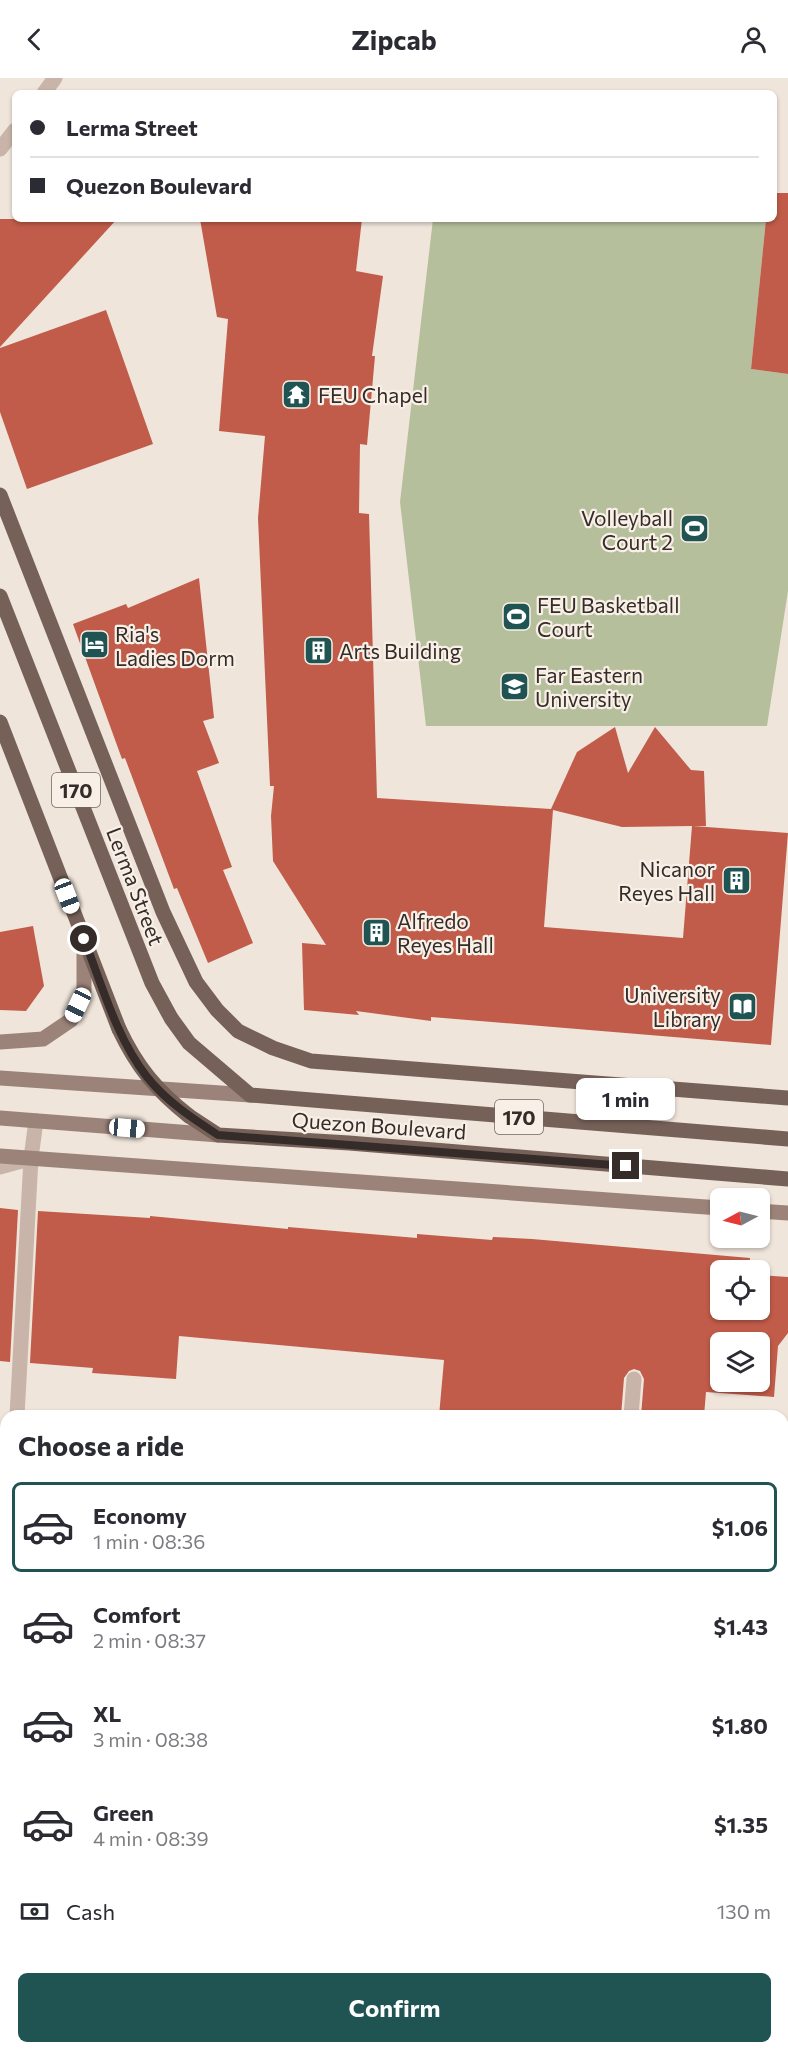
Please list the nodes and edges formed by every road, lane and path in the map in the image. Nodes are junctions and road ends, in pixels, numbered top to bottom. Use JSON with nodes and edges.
{"nodes":[{"id":1,"x":12,"y":134,"type":"edge"},
{"id":2,"x":0,"y":149,"type":"edge"},
{"id":3,"x":0,"y":495,"type":"edge"},
{"id":4,"x":0,"y":597,"type":"edge"},
{"id":5,"x":0,"y":722,"type":"edge"},
{"id":6,"x":84,"y":939,"type":"junction"},
{"id":7,"x":0,"y":1042,"type":"edge"},
{"id":8,"x":0,"y":1078,"type":"edge"},
{"id":9,"x":250,"y":1095,"type":"junction"},
{"id":10,"x":788,"y":1098,"type":"edge"},
{"id":11,"x":0,"y":1119,"type":"edge"},
{"id":12,"x":36,"y":1121,"type":"junction"},
{"id":13,"x":218,"y":1135,"type":"junction"},
{"id":14,"x":788,"y":1139,"type":"edge"},
{"id":15,"x":0,"y":1156,"type":"edge"},
{"id":16,"x":31,"y":1158,"type":"junction"},
{"id":17,"x":0,"y":1167,"type":"edge"},
{"id":18,"x":788,"y":1179,"type":"edge"},
{"id":19,"x":710,"y":1208,"type":"edge"},
{"id":20,"x":770,"y":1212,"type":"edge"},
{"id":21,"x":788,"y":1213,"type":"edge"},
{"id":22,"x":634,"y":1379,"type":"dead end"},
{"id":23,"x":17,"y":1410,"type":"edge"},
{"id":24,"x":631,"y":1410,"type":"edge"}],
"edges":[{"from":1,"to":2,"type":"street"},
{"from":3,"to":10,"type":"main road"},
{"from":4,"to":9,"type":"main road","name":"Lerma Street","number":"170"},
{"from":5,"to":6,"type":"main road","number":"170"},
{"from":6,"to":7,"type":"main road"},
{"from":6,"to":13,"type":"main road","number":"170","bridge":true},
{"from":8,"to":9,"type":"main road"},
{"from":9,"to":14,"type":"main road","name":"Quezon Boulevard","number":"170"},
{"from":11,"to":12,"type":"main road"},
{"from":12,"to":13,"type":"main road"},
{"from":12,"to":16,"type":"street"},
{"from":13,"to":18,"type":"main road","name":"Quezon Boulevard","number":"170"},
{"from":15,"to":16,"type":"main road"},
{"from":16,"to":16,"type":"street"},
{"from":16,"to":17,"type":"street"},
{"from":16,"to":19,"type":"main road"},
{"from":16,"to":23,"type":"street"},
{"from":20,"to":21,"type":"main road"},
{"from":22,"to":24,"type":"street"}]}
